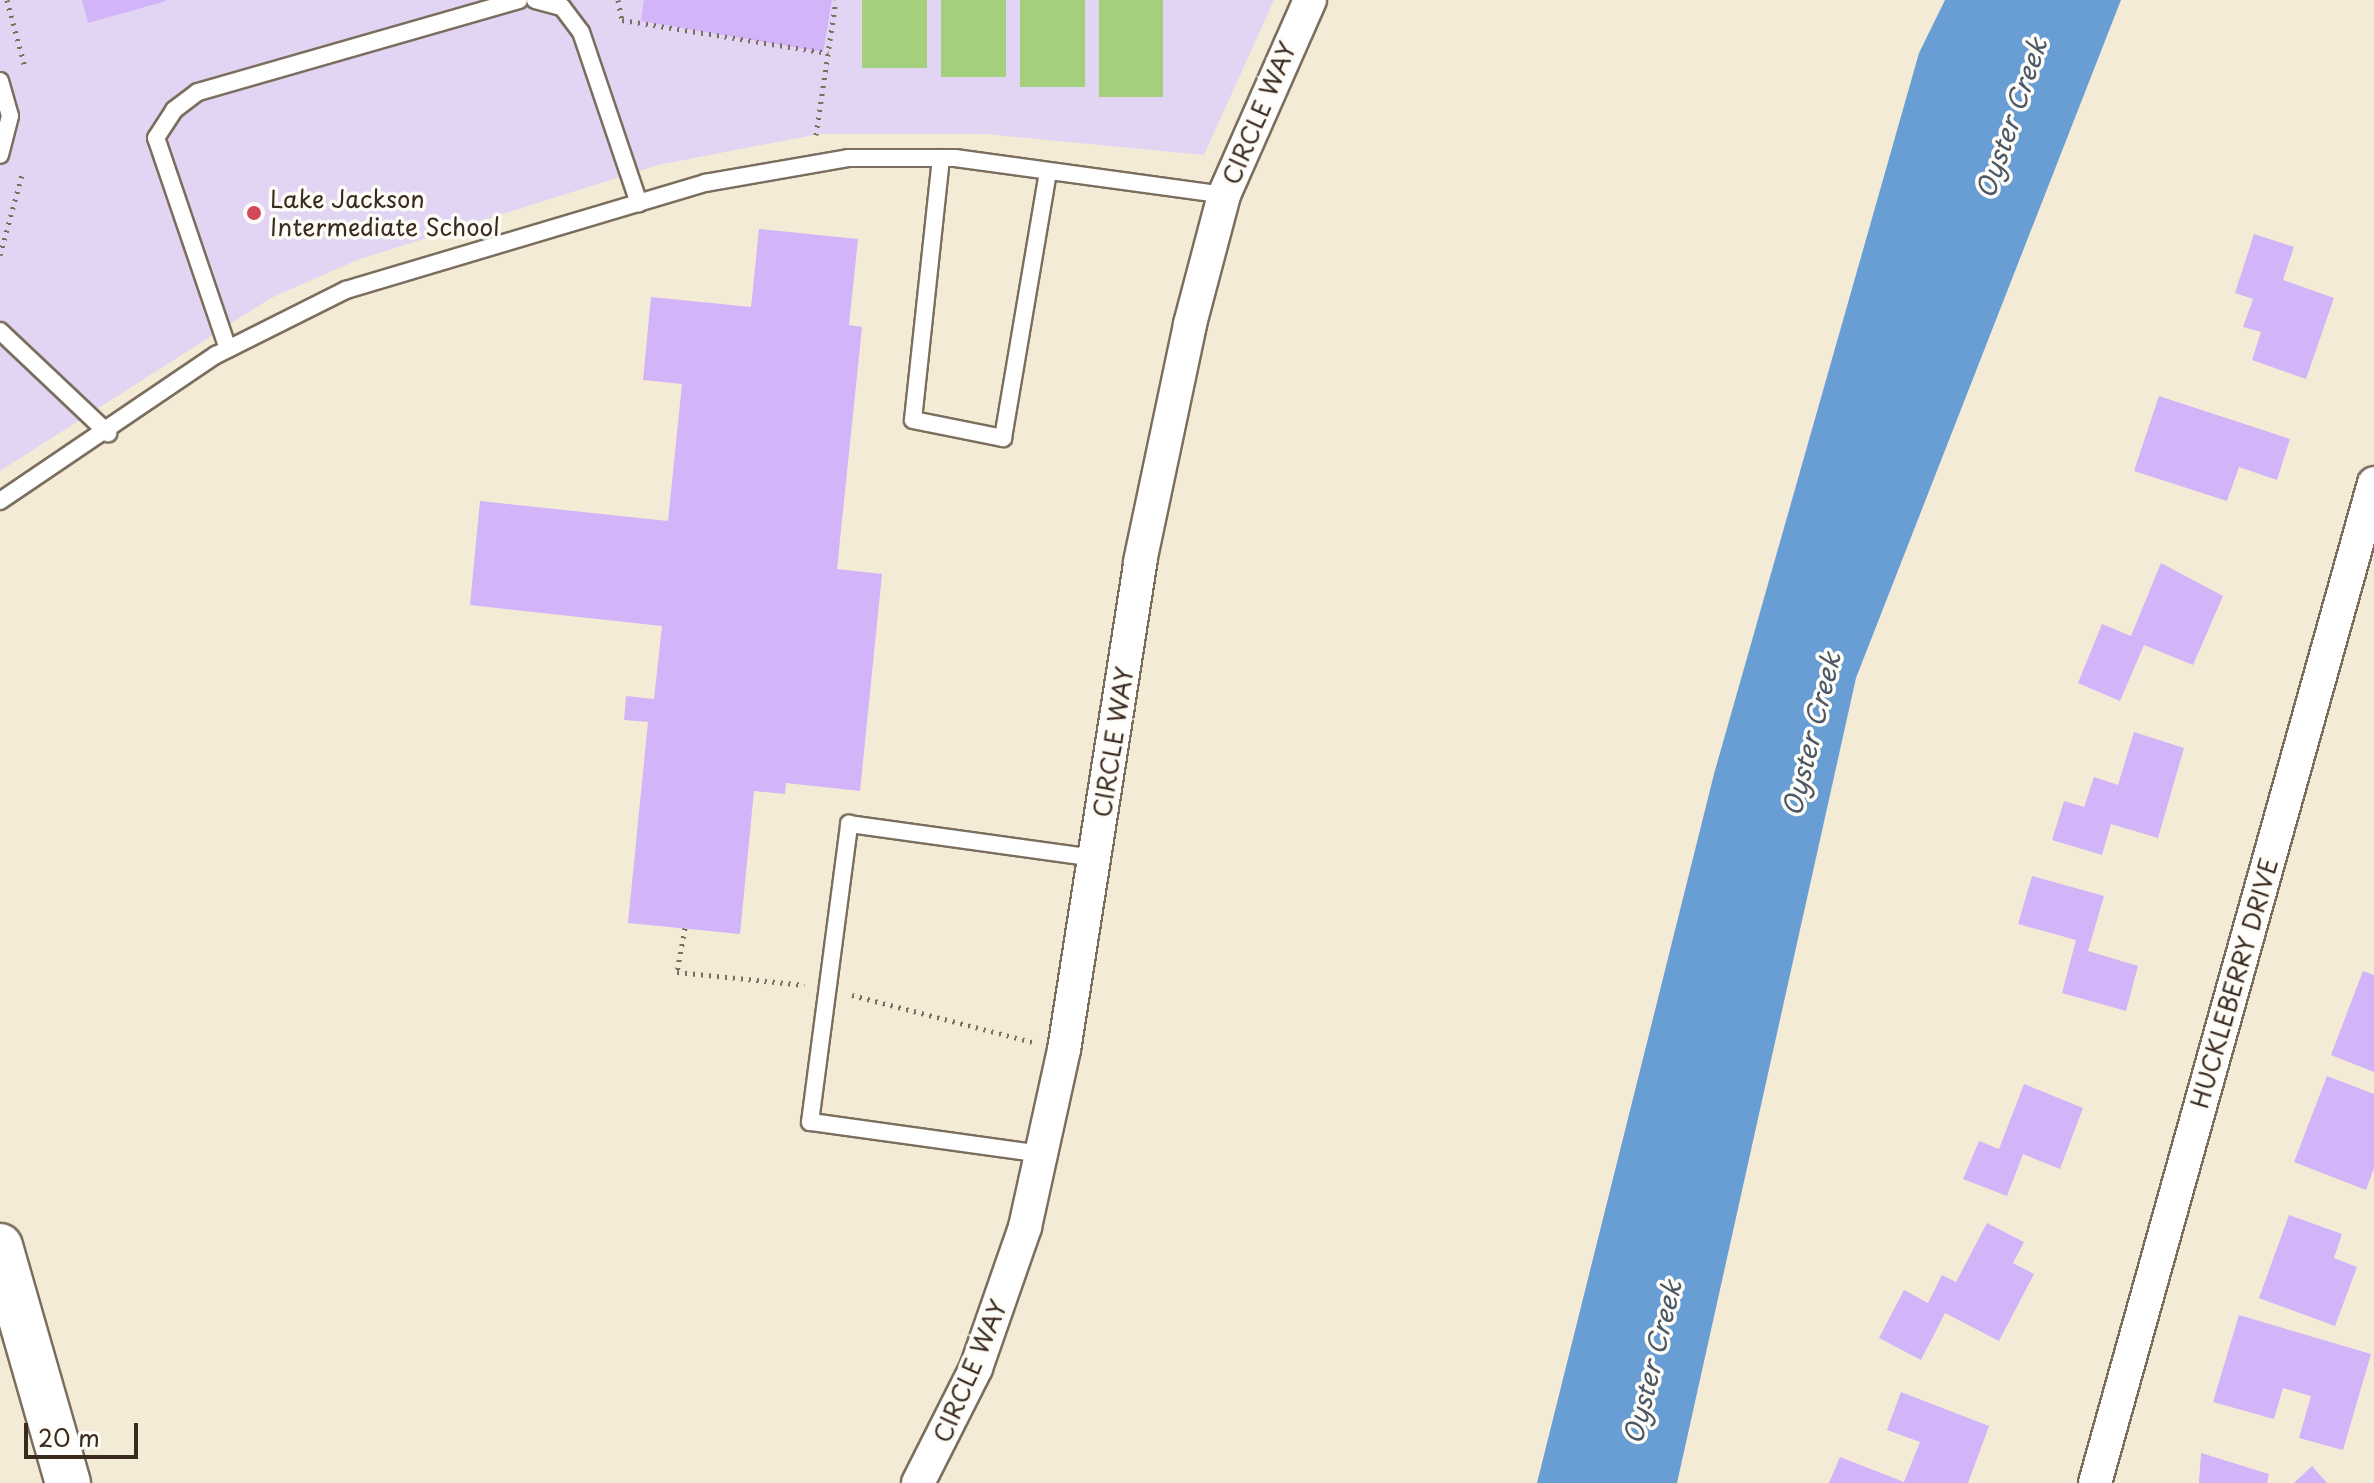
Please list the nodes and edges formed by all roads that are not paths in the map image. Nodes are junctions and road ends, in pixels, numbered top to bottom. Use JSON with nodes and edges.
{"nodes":[{"id":1,"x":519,"y":0,"type":"edge"},
{"id":2,"x":535,"y":0,"type":"edge"},
{"id":3,"x":1310,"y":0,"type":"edge"},
{"id":4,"x":0,"y":81,"type":"edge"},
{"id":5,"x":0,"y":155,"type":"edge"},
{"id":6,"x":941,"y":158,"type":"junction"},
{"id":7,"x":1048,"y":173,"type":"junction"},
{"id":8,"x":1224,"y":195,"type":"junction"},
{"id":9,"x":639,"y":203,"type":"junction"},
{"id":10,"x":0,"y":331,"type":"edge"},
{"id":11,"x":228,"y":349,"type":"junction"},
{"id":12,"x":108,"y":433,"type":"junction"},
{"id":13,"x":2374,"y":483,"type":"edge"},
{"id":14,"x":0,"y":501,"type":"edge"},
{"id":15,"x":1095,"y":858,"type":"junction"},
{"id":16,"x":1042,"y":1154,"type":"junction"},
{"id":17,"x":0,"y":1246,"type":"edge"},
{"id":18,"x":68,"y":1483,"type":"edge"},
{"id":19,"x":918,"y":1483,"type":"edge"},
{"id":20,"x":2095,"y":1483,"type":"edge"}],
"edges":[{"from":1,"to":11,"type":"lane"},
{"from":2,"to":9,"type":"lane"},
{"from":3,"to":8,"type":"street","name":"CIRCLE WAY"},
{"from":4,"to":5,"type":"lane"},
{"from":6,"to":7,"type":"lane"},
{"from":6,"to":7,"type":"lane"},
{"from":6,"to":9,"type":"lane"},
{"from":7,"to":8,"type":"lane"},
{"from":8,"to":15,"type":"street","name":"CIRCLE WAY"},
{"from":9,"to":11,"type":"lane"},
{"from":10,"to":12,"type":"lane"},
{"from":11,"to":12,"type":"lane"},
{"from":12,"to":14,"type":"lane"},
{"from":13,"to":20,"type":"street","name":"HUCKLEBERRY DRIVE"},
{"from":15,"to":16,"type":"street","name":"CIRCLE WAY"},
{"from":15,"to":16,"type":"lane"},
{"from":16,"to":19,"type":"street","name":"CIRCLE WAY"},
{"from":17,"to":18,"type":"main road"}]}
